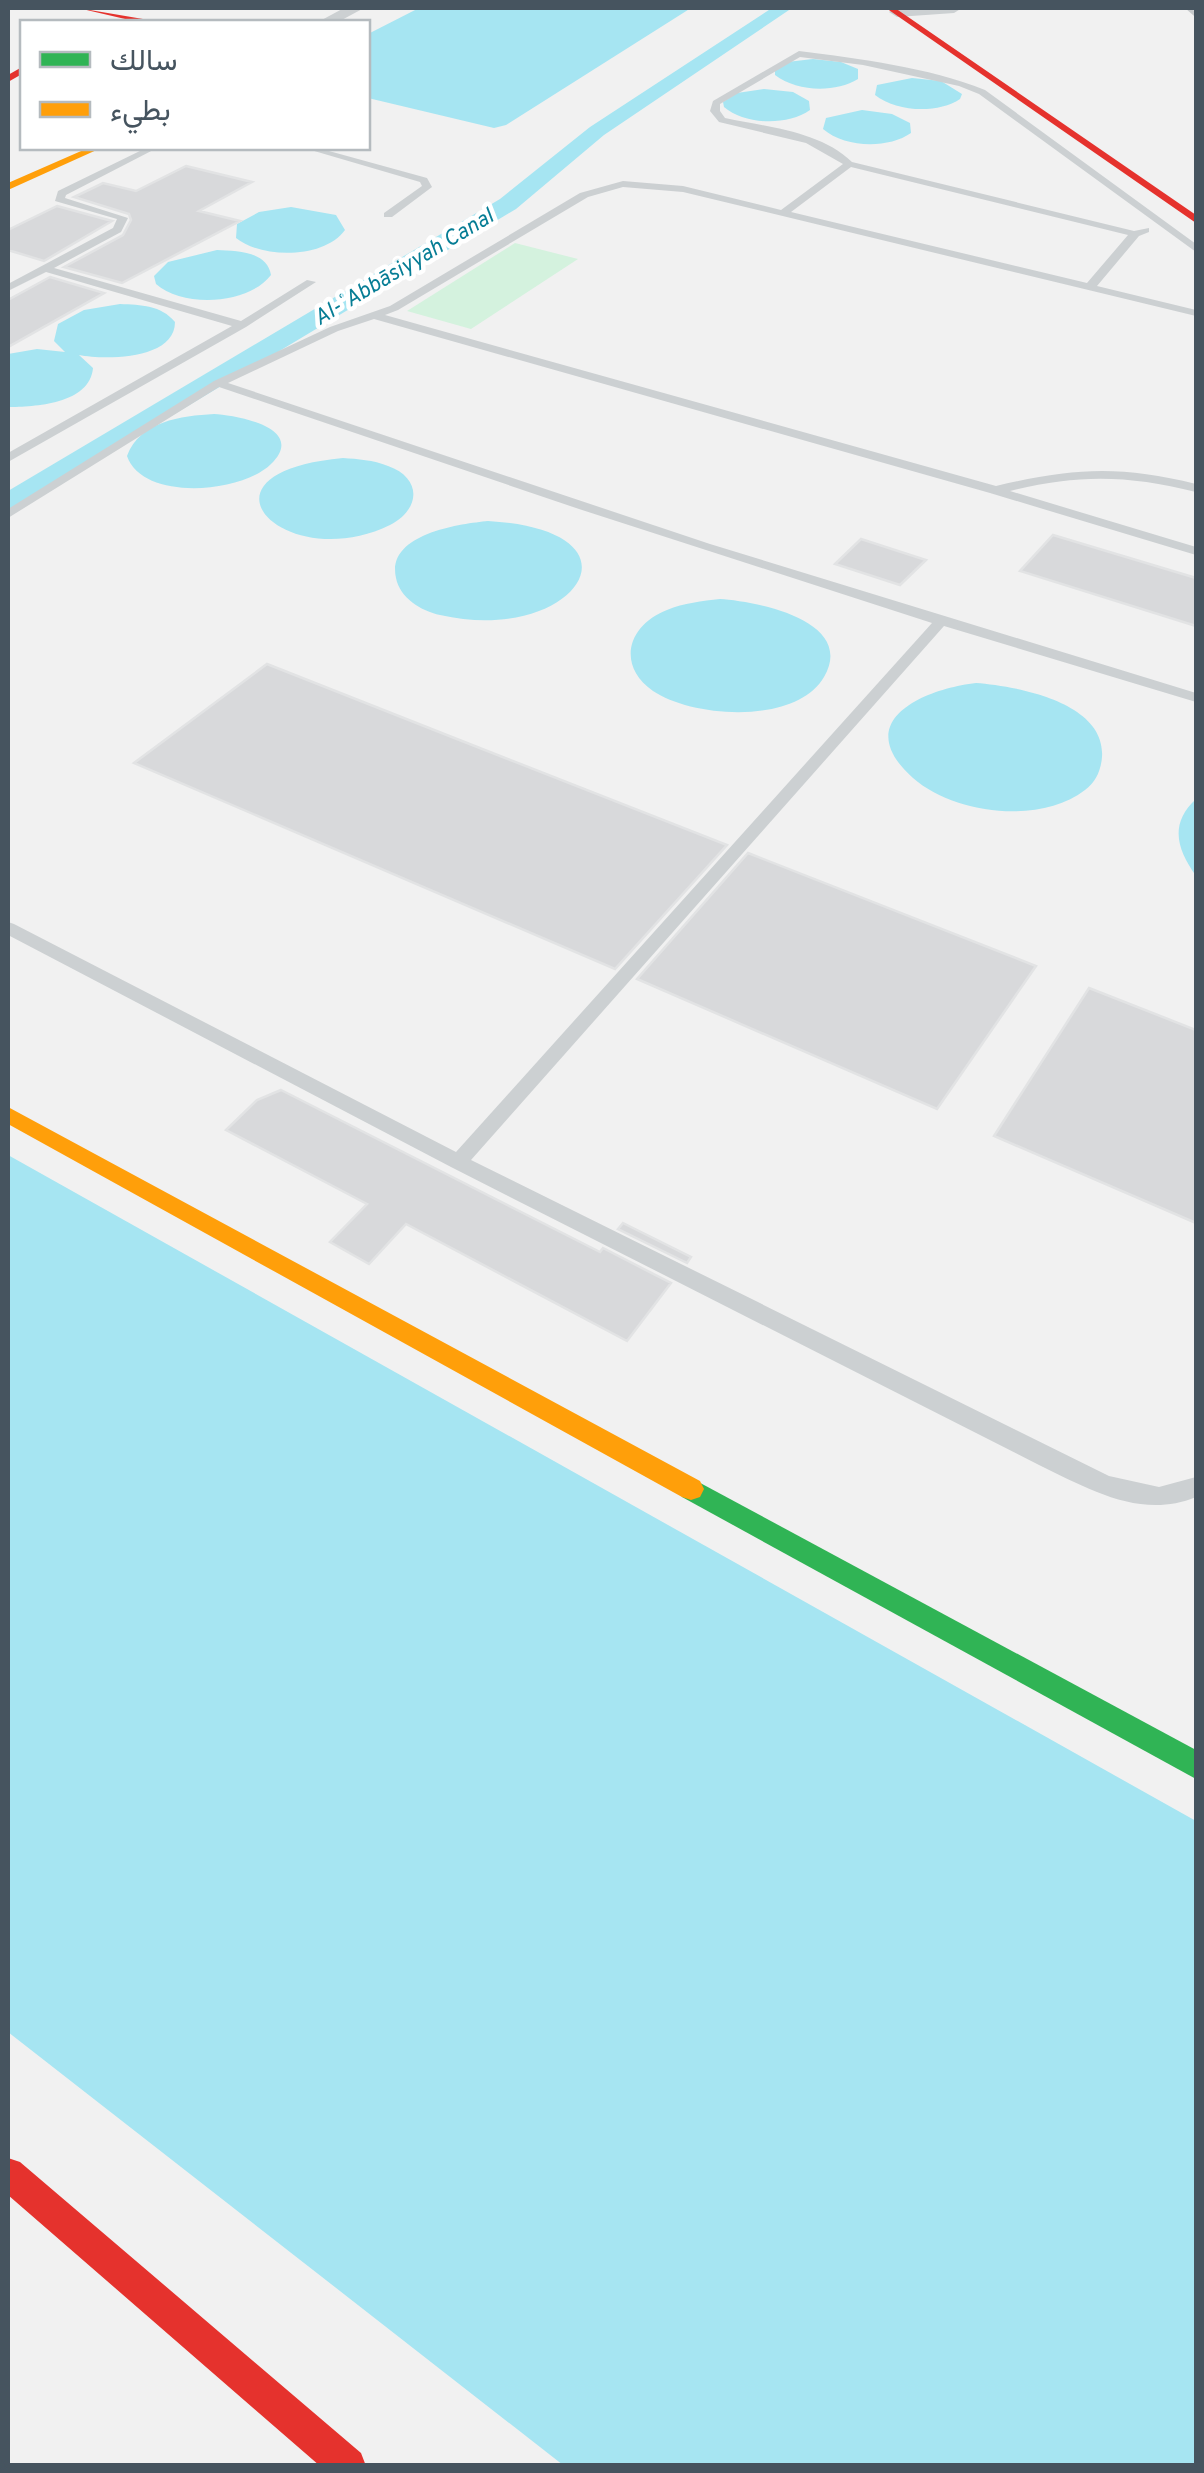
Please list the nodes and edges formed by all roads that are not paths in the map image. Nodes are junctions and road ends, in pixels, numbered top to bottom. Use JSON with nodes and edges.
{"nodes":[{"id":1,"x":85,"y":8,"type":"edge"},
{"id":2,"x":164,"y":8,"type":"edge"},
{"id":3,"x":356,"y":8,"type":"edge"},
{"id":4,"x":954,"y":8,"type":"edge"},
{"id":5,"x":893,"y":10,"type":"edge"},
{"id":6,"x":130,"y":20,"type":"edge"},
{"id":7,"x":136,"y":20,"type":"edge"},
{"id":8,"x":330,"y":20,"type":"edge"},
{"id":9,"x":92,"y":150,"type":"edge"},
{"id":10,"x":148,"y":150,"type":"edge"},
{"id":11,"x":316,"y":150,"type":"edge"},
{"id":12,"x":850,"y":164,"type":"junction"},
{"id":13,"x":8,"y":188,"type":"edge"},
{"id":14,"x":782,"y":214,"type":"junction"},
{"id":15,"x":388,"y":215,"type":"dead end"},
{"id":16,"x":1196,"y":220,"type":"edge"},
{"id":17,"x":1161,"y":224,"type":"junction"},
{"id":18,"x":1135,"y":234,"type":"junction"},
{"id":19,"x":1196,"y":250,"type":"edge"},
{"id":20,"x":46,"y":269,"type":"junction"},
{"id":21,"x":311,"y":282,"type":"dead end"},
{"id":22,"x":8,"y":288,"type":"edge"},
{"id":23,"x":1089,"y":288,"type":"junction"},
{"id":24,"x":1196,"y":314,"type":"edge"},
{"id":25,"x":373,"y":315,"type":"junction"},
{"id":26,"x":242,"y":325,"type":"junction"},
{"id":27,"x":218,"y":384,"type":"junction"},
{"id":28,"x":8,"y":458,"type":"edge"},
{"id":29,"x":1196,"y":488,"type":"edge"},
{"id":30,"x":995,"y":490,"type":"junction"},
{"id":31,"x":8,"y":514,"type":"edge"},
{"id":32,"x":1196,"y":551,"type":"edge"},
{"id":33,"x":940,"y":622,"type":"junction"},
{"id":34,"x":1196,"y":698,"type":"edge"},
{"id":35,"x":8,"y":928,"type":"edge"},
{"id":36,"x":8,"y":1115,"type":"edge"},
{"id":37,"x":458,"y":1162,"type":"junction"},
{"id":38,"x":1196,"y":1487,"type":"edge"},
{"id":39,"x":1196,"y":1765,"type":"edge"},
{"id":40,"x":8,"y":2174,"type":"edge"},
{"id":41,"x":348,"y":2466,"type":"edge"}],
"edges":[{"from":1,"to":6,"type":"street"},
{"from":2,"to":7,"type":"street"},
{"from":3,"to":8,"type":"street"},
{"from":4,"to":5,"type":"street"},
{"from":5,"to":16,"type":"street"},
{"from":9,"to":13,"type":"street"},
{"from":10,"to":20,"type":"lane"},
{"from":11,"to":15,"type":"lane"},
{"from":12,"to":14,"type":"lane"},
{"from":12,"to":17,"type":"lane"},
{"from":12,"to":18,"type":"lane"},
{"from":14,"to":23,"type":"lane"},
{"from":14,"to":25,"type":"lane"},
{"from":17,"to":18,"type":"lane"},
{"from":17,"to":19,"type":"lane"},
{"from":18,"to":23,"type":"lane"},
{"from":20,"to":22,"type":"lane"},
{"from":20,"to":26,"type":"lane"},
{"from":21,"to":26,"type":"lane"},
{"from":23,"to":24,"type":"lane"},
{"from":25,"to":27,"type":"lane"},
{"from":25,"to":30,"type":"lane"},
{"from":26,"to":28,"type":"lane"},
{"from":27,"to":31,"type":"lane"},
{"from":27,"to":33,"type":"lane"},
{"from":29,"to":30,"type":"lane"},
{"from":30,"to":32,"type":"lane"},
{"from":33,"to":34,"type":"lane"},
{"from":33,"to":37,"type":"lane"},
{"from":35,"to":37,"type":"lane"},
{"from":36,"to":39,"type":"street"},
{"from":37,"to":38,"type":"lane"},
{"from":40,"to":41,"type":"street"}]}
